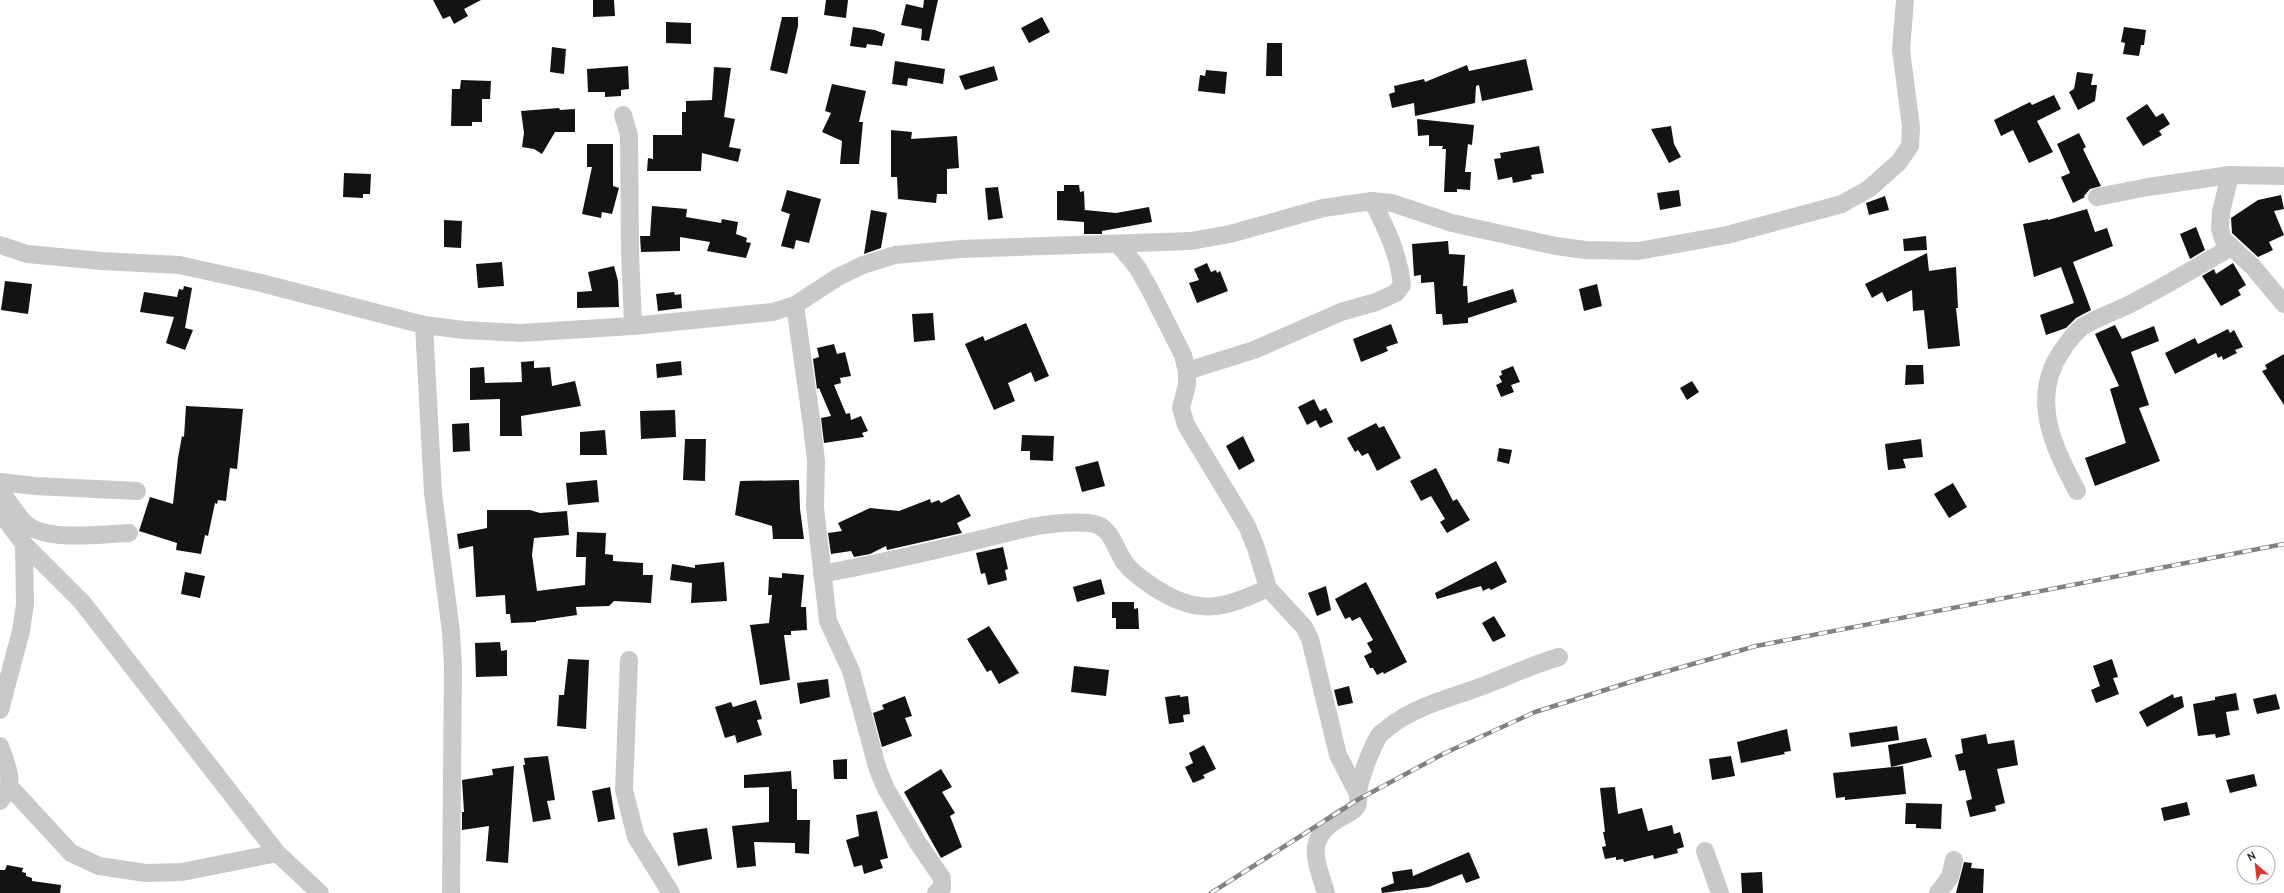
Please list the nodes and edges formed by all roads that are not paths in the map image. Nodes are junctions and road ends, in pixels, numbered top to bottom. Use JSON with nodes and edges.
{"nodes":[{"id":1,"x":1905,"y":0,"type":"edge"},
{"id":2,"x":623,"y":115,"type":"dead end"},
{"id":3,"x":2230,"y":175,"type":"junction"},
{"id":4,"x":2284,"y":176,"type":"edge"},
{"id":5,"x":2097,"y":197,"type":"dead end"},
{"id":6,"x":1372,"y":201,"type":"junction"},
{"id":7,"x":1118,"y":244,"type":"junction"},
{"id":8,"x":0,"y":245,"type":"edge"},
{"id":9,"x":2231,"y":247,"type":"junction"},
{"id":10,"x":2284,"y":304,"type":"edge"},
{"id":11,"x":795,"y":305,"type":"junction"},
{"id":12,"x":424,"y":325,"type":"junction"},
{"id":13,"x":633,"y":326,"type":"junction"},
{"id":14,"x":1187,"y":371,"type":"junction"},
{"id":15,"x":0,"y":482,"type":"edge"},
{"id":16,"x":0,"y":490,"type":"edge"},
{"id":17,"x":137,"y":491,"type":"dead end"},
{"id":18,"x":2077,"y":491,"type":"dead end"},
{"id":19,"x":0,"y":512,"type":"edge"},
{"id":20,"x":129,"y":533,"type":"dead end"},
{"id":21,"x":24,"y":544,"type":"junction"},
{"id":22,"x":822,"y":574,"type":"junction"},
{"id":23,"x":1268,"y":588,"type":"junction"},
{"id":24,"x":1559,"y":657,"type":"dead end"},
{"id":25,"x":629,"y":660,"type":"dead end"},
{"id":26,"x":0,"y":710,"type":"edge"},
{"id":27,"x":0,"y":746,"type":"edge"},
{"id":28,"x":5,"y":794,"type":"edge"},
{"id":29,"x":1358,"y":794,"type":"junction"},
{"id":30,"x":1705,"y":851,"type":"dead end"},
{"id":31,"x":277,"y":853,"type":"junction"},
{"id":32,"x":1954,"y":860,"type":"dead end"},
{"id":33,"x":320,"y":893,"type":"edge"},
{"id":34,"x":451,"y":893,"type":"edge"},
{"id":35,"x":671,"y":893,"type":"edge"},
{"id":36,"x":936,"y":893,"type":"edge"},
{"id":37,"x":1326,"y":893,"type":"edge"},
{"id":38,"x":1720,"y":893,"type":"edge"},
{"id":39,"x":1938,"y":893,"type":"edge"}],
"edges":[{"from":1,"to":6,"type":"street"},
{"from":2,"to":13,"type":"street"},
{"from":3,"to":4,"type":"street"},
{"from":3,"to":5,"type":"street"},
{"from":3,"to":9,"type":"street"},
{"from":6,"to":7,"type":"street"},
{"from":6,"to":14,"type":"street"},
{"from":7,"to":11,"type":"street"},
{"from":7,"to":14,"type":"street"},
{"from":8,"to":12,"type":"street"},
{"from":9,"to":10,"type":"street"},
{"from":9,"to":18,"type":"street"},
{"from":11,"to":13,"type":"street"},
{"from":11,"to":22,"type":"street"},
{"from":12,"to":13,"type":"street"},
{"from":12,"to":34,"type":"street"},
{"from":14,"to":23,"type":"street"},
{"from":15,"to":17,"type":"street"},
{"from":16,"to":20,"type":"street"},
{"from":19,"to":21,"type":"street"},
{"from":21,"to":26,"type":"street"},
{"from":21,"to":31,"type":"street"},
{"from":22,"to":23,"type":"street"},
{"from":22,"to":36,"type":"street"},
{"from":23,"to":29,"type":"street"},
{"from":24,"to":29,"type":"street"},
{"from":25,"to":35,"type":"street"},
{"from":27,"to":28,"type":"street"},
{"from":28,"to":31,"type":"street"},
{"from":29,"to":37,"type":"street"},
{"from":30,"to":38,"type":"street"},
{"from":31,"to":33,"type":"street"},
{"from":32,"to":39,"type":"street"}]}
